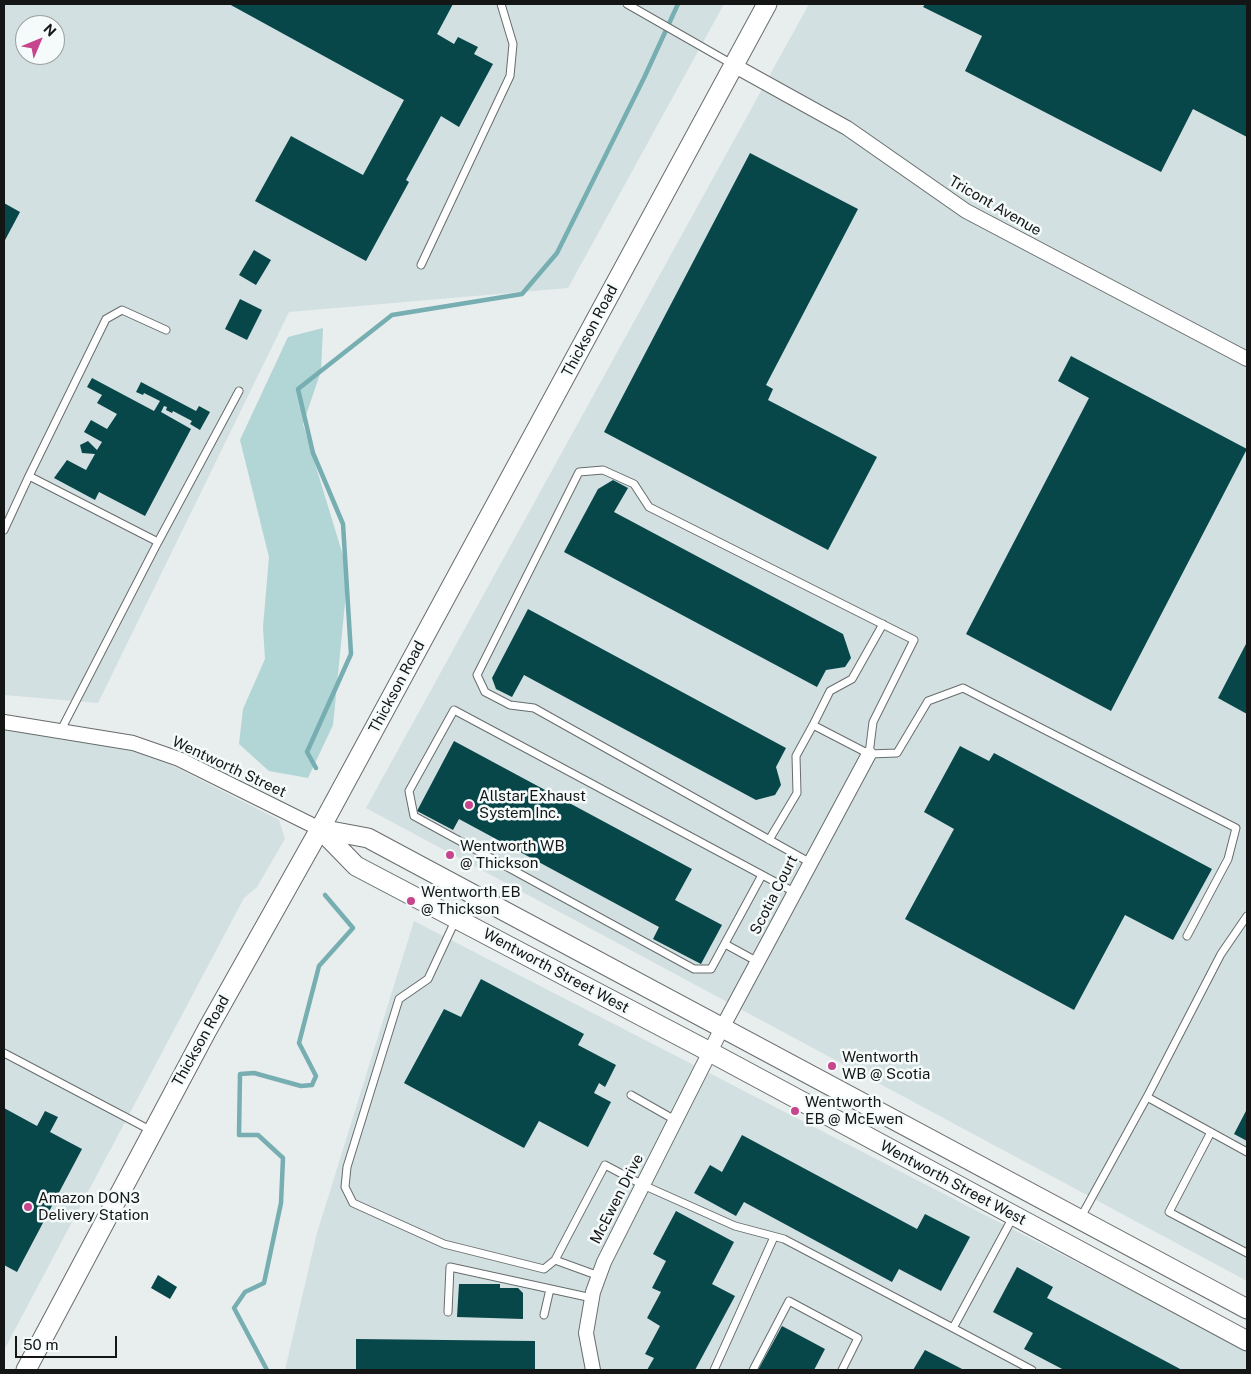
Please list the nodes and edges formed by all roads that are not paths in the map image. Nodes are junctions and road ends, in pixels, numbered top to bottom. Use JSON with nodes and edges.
{"nodes":[{"id":1,"x":501,"y":4,"type":"edge"},
{"id":2,"x":627,"y":4,"type":"edge"},
{"id":3,"x":767,"y":4,"type":"edge"},
{"id":4,"x":735,"y":66,"type":"junction"},
{"id":5,"x":421,"y":264,"type":"dead end"},
{"id":6,"x":166,"y":330,"type":"dead end"},
{"id":7,"x":1247,"y":359,"type":"edge"},
{"id":8,"x":239,"y":391,"type":"dead end"},
{"id":9,"x":29,"y":476,"type":"junction"},
{"id":10,"x":4,"y":530,"type":"edge"},
{"id":11,"x":158,"y":542,"type":"junction"},
{"id":12,"x":883,"y":624,"type":"junction"},
{"id":13,"x":4,"y":722,"type":"edge"},
{"id":14,"x":813,"y":725,"type":"junction"},
{"id":15,"x":61,"y":730,"type":"junction"},
{"id":16,"x":869,"y":754,"type":"junction"},
{"id":17,"x":320,"y":828,"type":"junction"},
{"id":18,"x":769,"y":840,"type":"junction"},
{"id":19,"x":809,"y":862,"type":"junction"},
{"id":20,"x":762,"y":875,"type":"junction"},
{"id":21,"x":794,"y":892,"type":"junction"},
{"id":22,"x":1247,"y":916,"type":"edge"},
{"id":23,"x":456,"y":919,"type":"junction"},
{"id":24,"x":1187,"y":936,"type":"dead end"},
{"id":25,"x":725,"y":944,"type":"junction"},
{"id":26,"x":758,"y":962,"type":"junction"},
{"id":27,"x":722,"y":1028,"type":"junction"},
{"id":28,"x":710,"y":1052,"type":"junction"},
{"id":29,"x":4,"y":1053,"type":"edge"},
{"id":30,"x":631,"y":1095,"type":"dead end"},
{"id":31,"x":1147,"y":1097,"type":"junction"},
{"id":32,"x":675,"y":1120,"type":"junction"},
{"id":33,"x":152,"y":1131,"type":"junction"},
{"id":34,"x":1211,"y":1132,"type":"junction"},
{"id":35,"x":1247,"y":1152,"type":"edge"},
{"id":36,"x":643,"y":1185,"type":"junction"},
{"id":37,"x":1013,"y":1216,"type":"junction"},
{"id":38,"x":1079,"y":1220,"type":"junction"},
{"id":39,"x":774,"y":1237,"type":"junction"},
{"id":40,"x":1247,"y":1253,"type":"edge"},
{"id":41,"x":555,"y":1260,"type":"junction"},
{"id":42,"x":598,"y":1276,"type":"junction"},
{"id":43,"x":550,"y":1289,"type":"junction"},
{"id":44,"x":592,"y":1298,"type":"junction"},
{"id":45,"x":1247,"y":1310,"type":"edge"},
{"id":46,"x":448,"y":1312,"type":"dead end"},
{"id":47,"x":544,"y":1315,"type":"dead end"},
{"id":48,"x":954,"y":1328,"type":"junction"},
{"id":49,"x":1247,"y":1341,"type":"edge"},
{"id":50,"x":26,"y":1370,"type":"edge"},
{"id":51,"x":593,"y":1370,"type":"edge"},
{"id":52,"x":714,"y":1370,"type":"edge"},
{"id":53,"x":753,"y":1370,"type":"edge"},
{"id":54,"x":842,"y":1370,"type":"edge"},
{"id":55,"x":1032,"y":1370,"type":"edge"}],
"edges":[{"from":1,"to":5,"type":"lane"},
{"from":2,"to":4,"type":"lane"},
{"from":3,"to":4,"type":"main road","name":"Thickson Road"},
{"from":4,"to":7,"type":"street","name":"Tricont Avenue"},
{"from":4,"to":17,"type":"main road","name":"Thickson Road"},
{"from":6,"to":9,"type":"lane"},
{"from":8,"to":11,"type":"lane"},
{"from":9,"to":10,"type":"lane"},
{"from":9,"to":11,"type":"lane"},
{"from":11,"to":15,"type":"lane"},
{"from":12,"to":14,"type":"lane"},
{"from":12,"to":16,"type":"lane"},
{"from":12,"to":18,"type":"lane"},
{"from":13,"to":15,"type":"street","name":"Wentworth Street"},
{"from":14,"to":16,"type":"lane"},
{"from":14,"to":18,"type":"lane"},
{"from":15,"to":17,"type":"street","name":"Wentworth Street"},
{"from":16,"to":19,"type":"street","name":"Scotia Court"},
{"from":16,"to":24,"type":"lane"},
{"from":17,"to":23,"type":"main road","name":"Wentworth Street West"},
{"from":17,"to":27,"type":"main road","name":"Wentworth Street West"},
{"from":17,"to":33,"type":"main road","name":"Thickson Road"},
{"from":18,"to":19,"type":"lane"},
{"from":19,"to":21,"type":"street","name":"Scotia Court"},
{"from":20,"to":21,"type":"lane"},
{"from":20,"to":25,"type":"lane"},
{"from":20,"to":25,"type":"lane"},
{"from":21,"to":26,"type":"street","name":"Scotia Court"},
{"from":22,"to":31,"type":"lane"},
{"from":23,"to":28,"type":"main road","name":"Wentworth Street West"},
{"from":23,"to":41,"type":"lane"},
{"from":25,"to":26,"type":"lane"},
{"from":26,"to":27,"type":"street","name":"Scotia Court"},
{"from":27,"to":28,"type":"street","name":"Scotia Court"},
{"from":27,"to":38,"type":"main road","name":"Wentworth Street West"},
{"from":28,"to":32,"type":"street","name":"McEwen Drive"},
{"from":28,"to":37,"type":"main road","name":"Wentworth Street West"},
{"from":29,"to":33,"type":"lane"},
{"from":30,"to":32,"type":"lane"},
{"from":31,"to":34,"type":"lane"},
{"from":31,"to":38,"type":"lane"},
{"from":32,"to":36,"type":"street","name":"McEwen Drive"},
{"from":33,"to":50,"type":"main road","name":"Thickson Road"},
{"from":34,"to":35,"type":"lane"},
{"from":34,"to":40,"type":"lane"},
{"from":36,"to":39,"type":"lane"},
{"from":36,"to":41,"type":"lane"},
{"from":36,"to":42,"type":"street","name":"McEwen Drive"},
{"from":37,"to":48,"type":"lane"},
{"from":37,"to":49,"type":"main road","name":"Wentworth Street West"},
{"from":38,"to":45,"type":"main road","name":"Wentworth Street West"},
{"from":39,"to":48,"type":"lane"},
{"from":39,"to":52,"type":"lane"},
{"from":41,"to":42,"type":"lane"},
{"from":42,"to":44,"type":"street","name":"McEwen Drive"},
{"from":43,"to":44,"type":"lane"},
{"from":43,"to":46,"type":"lane"},
{"from":43,"to":47,"type":"lane"},
{"from":44,"to":51,"type":"street","name":"McEwen Drive"},
{"from":48,"to":55,"type":"lane"},
{"from":53,"to":54,"type":"lane"}]}
